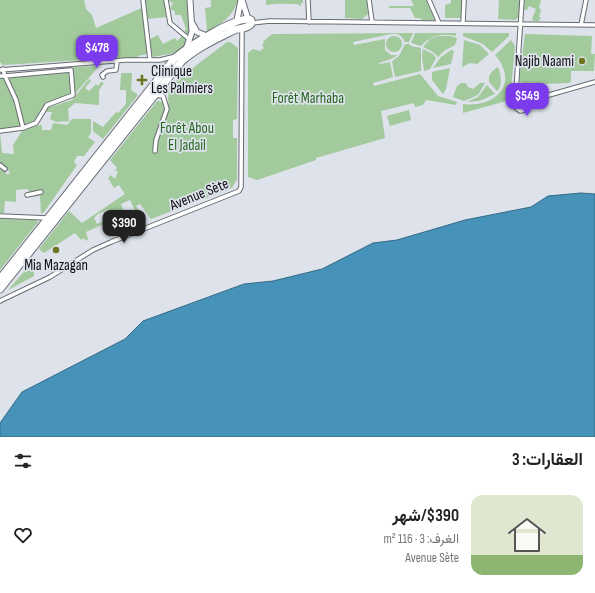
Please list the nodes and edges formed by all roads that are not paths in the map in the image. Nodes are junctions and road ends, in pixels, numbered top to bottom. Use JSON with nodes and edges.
{"nodes":[{"id":1,"x":143,"y":0,"type":"edge"},
{"id":2,"x":166,"y":0,"type":"edge"},
{"id":3,"x":190,"y":0,"type":"edge"},
{"id":4,"x":242,"y":0,"type":"edge"},
{"id":5,"x":308,"y":0,"type":"edge"},
{"id":6,"x":369,"y":0,"type":"edge"},
{"id":7,"x":430,"y":0,"type":"edge"},
{"id":8,"x":464,"y":0,"type":"edge"},
{"id":9,"x":522,"y":0,"type":"edge"},
{"id":10,"x":586,"y":0,"type":"edge"},
{"id":11,"x":250,"y":21,"type":"junction"},
{"id":12,"x":192,"y":22,"type":"junction"},
{"id":13,"x":310,"y":22,"type":"junction"},
{"id":14,"x":372,"y":22,"type":"junction"},
{"id":15,"x":439,"y":23,"type":"junction"},
{"id":16,"x":463,"y":23,"type":"junction"},
{"id":17,"x":520,"y":24,"type":"junction"},
{"id":18,"x":237,"y":25,"type":"junction"},
{"id":19,"x":582,"y":25,"type":"junction"},
{"id":20,"x":595,"y":25,"type":"edge"},
{"id":21,"x":207,"y":36,"type":"junction"},
{"id":22,"x":190,"y":40,"type":"junction"},
{"id":23,"x":186,"y":49,"type":"junction"},
{"id":24,"x":177,"y":56,"type":"junction"},
{"id":25,"x":150,"y":60,"type":"junction"},
{"id":26,"x":160,"y":60,"type":"junction"},
{"id":27,"x":117,"y":61,"type":"junction"},
{"id":28,"x":72,"y":64,"type":"junction"},
{"id":29,"x":167,"y":68,"type":"junction"},
{"id":30,"x":2,"y":70,"type":"edge"},
{"id":31,"x":71,"y":70,"type":"junction"},
{"id":32,"x":0,"y":76,"type":"edge"},
{"id":33,"x":5,"y":76,"type":"junction"},
{"id":34,"x":103,"y":77,"type":"dead end"},
{"id":35,"x":595,"y":82,"type":"edge"},
{"id":36,"x":162,"y":86,"type":"junction"},
{"id":37,"x":516,"y":90,"type":"junction"},
{"id":38,"x":154,"y":95,"type":"junction"},
{"id":39,"x":520,"y":97,"type":"junction"},
{"id":40,"x":165,"y":98,"type":"junction"},
{"id":41,"x":515,"y":101,"type":"junction"},
{"id":42,"x":528,"y":101,"type":"junction"},
{"id":43,"x":515,"y":107,"type":"junction"},
{"id":44,"x":510,"y":108,"type":"dead end"},
{"id":45,"x":23,"y":128,"type":"junction"},
{"id":46,"x":0,"y":131,"type":"edge"},
{"id":47,"x":155,"y":151,"type":"dead end"},
{"id":48,"x":0,"y":165,"type":"edge"},
{"id":49,"x":5,"y":169,"type":"dead end"},
{"id":50,"x":41,"y":192,"type":"dead end"},
{"id":51,"x":27,"y":195,"type":"dead end"},
{"id":52,"x":0,"y":216,"type":"edge"},
{"id":53,"x":49,"y":219,"type":"junction"},
{"id":54,"x":0,"y":279,"type":"edge"},
{"id":55,"x":0,"y":289,"type":"edge"},
{"id":56,"x":0,"y":301,"type":"edge"}],
"edges":[{"from":1,"to":25,"type":"street"},
{"from":2,"to":22,"type":"street"},
{"from":3,"to":12,"type":"street"},
{"from":4,"to":11,"type":"street"},
{"from":4,"to":18,"type":"street"},
{"from":5,"to":13,"type":"street"},
{"from":6,"to":14,"type":"street"},
{"from":7,"to":15,"type":"street"},
{"from":8,"to":16,"type":"street"},
{"from":9,"to":17,"type":"street"},
{"from":10,"to":19,"type":"street"},
{"from":11,"to":13,"type":"street"},
{"from":11,"to":18,"type":"highway"},
{"from":12,"to":21,"type":"street"},
{"from":12,"to":22,"type":"street"},
{"from":13,"to":14,"type":"street"},
{"from":14,"to":15,"type":"street"},
{"from":15,"to":16,"type":"street"},
{"from":16,"to":17,"type":"street"},
{"from":17,"to":19,"type":"street"},
{"from":17,"to":37,"type":"street"},
{"from":18,"to":21,"type":"highway"},
{"from":18,"to":36,"type":"highway"},
{"from":18,"to":56,"type":"street","name":"Avenue Sète"},
{"from":19,"to":20,"type":"street"},
{"from":21,"to":23,"type":"highway"},
{"from":22,"to":23,"type":"street"},
{"from":23,"to":24,"type":"highway"},
{"from":24,"to":26,"type":"street"},
{"from":24,"to":29,"type":"highway"},
{"from":25,"to":26,"type":"street"},
{"from":25,"to":27,"type":"street"},
{"from":26,"to":29,"type":"street"},
{"from":27,"to":28,"type":"street"},
{"from":27,"to":34,"type":"street"},
{"from":28,"to":30,"type":"street"},
{"from":28,"to":31,"type":"street"},
{"from":29,"to":53,"type":"highway"},
{"from":30,"to":33,"type":"street"},
{"from":31,"to":33,"type":"street"},
{"from":31,"to":45,"type":"street"},
{"from":32,"to":33,"type":"street"},
{"from":33,"to":45,"type":"street"},
{"from":35,"to":42,"type":"street"},
{"from":36,"to":38,"type":"highway"},
{"from":36,"to":40,"type":"street"},
{"from":37,"to":39,"type":"street"},
{"from":37,"to":41,"type":"street"},
{"from":38,"to":40,"type":"street"},
{"from":38,"to":55,"type":"highway"},
{"from":39,"to":41,"type":"street"},
{"from":39,"to":42,"type":"street"},
{"from":40,"to":47,"type":"street"},
{"from":41,"to":43,"type":"street"},
{"from":42,"to":43,"type":"street"},
{"from":43,"to":44,"type":"street"},
{"from":45,"to":46,"type":"street"},
{"from":48,"to":49,"type":"street"},
{"from":50,"to":51,"type":"street"},
{"from":52,"to":53,"type":"street"},
{"from":53,"to":54,"type":"highway"}]}
